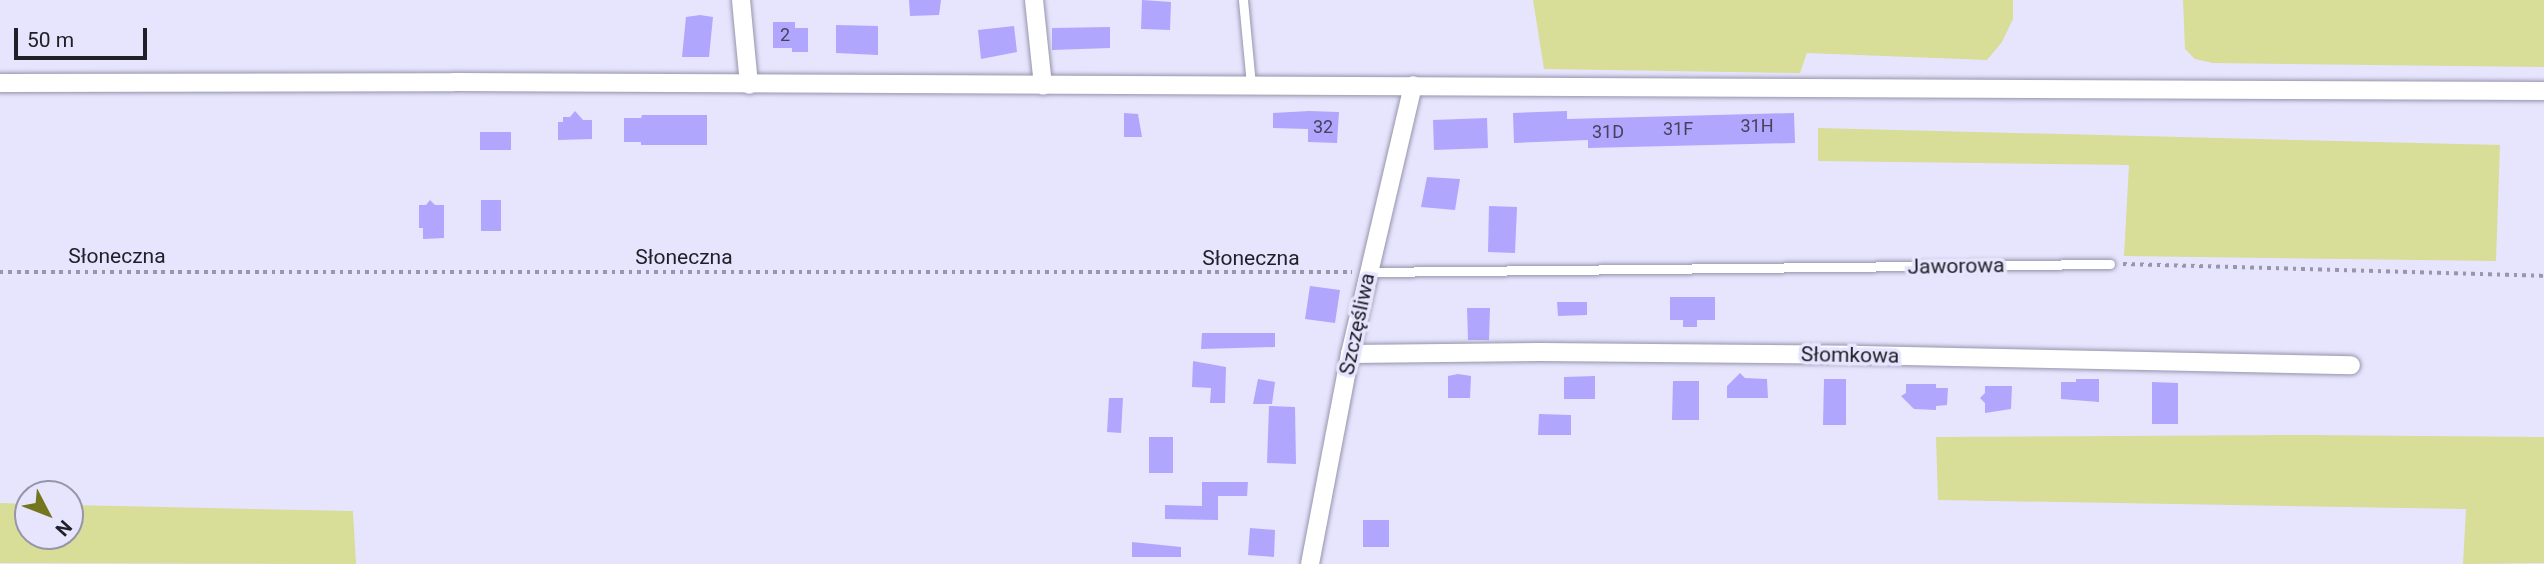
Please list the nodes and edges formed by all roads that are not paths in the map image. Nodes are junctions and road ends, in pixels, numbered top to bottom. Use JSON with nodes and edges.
{"nodes":[{"id":1,"x":741,"y":0,"type":"edge"},
{"id":2,"x":1034,"y":0,"type":"edge"},
{"id":3,"x":1243,"y":0,"type":"edge"},
{"id":4,"x":0,"y":83,"type":"edge"},
{"id":5,"x":749,"y":85,"type":"junction"},
{"id":6,"x":1251,"y":85,"type":"junction"},
{"id":7,"x":1413,"y":85,"type":"junction"},
{"id":8,"x":1043,"y":86,"type":"junction"},
{"id":9,"x":2544,"y":91,"type":"edge"},
{"id":10,"x":2110,"y":264,"type":"road end"},
{"id":11,"x":1368,"y":272,"type":"junction"},
{"id":12,"x":1350,"y":355,"type":"junction"},
{"id":13,"x":2351,"y":365,"type":"dead end"},
{"id":14,"x":1310,"y":564,"type":"edge"}],
"edges":[{"from":1,"to":5,"type":"street"},
{"from":2,"to":8,"type":"street"},
{"from":3,"to":6,"type":"lane"},
{"from":4,"to":5,"type":"street"},
{"from":5,"to":8,"type":"street"},
{"from":6,"to":7,"type":"street"},
{"from":6,"to":8,"type":"street"},
{"from":7,"to":9,"type":"street"},
{"from":7,"to":11,"type":"street","name":"Szczęśliwa"},
{"from":10,"to":11,"type":"lane","name":"Jaworowa"},
{"from":11,"to":12,"type":"street","name":"Szczęśliwa"},
{"from":12,"to":13,"type":"street","name":"Słomkowa"},
{"from":12,"to":14,"type":"street","name":"Szczęśliwa"}]}
